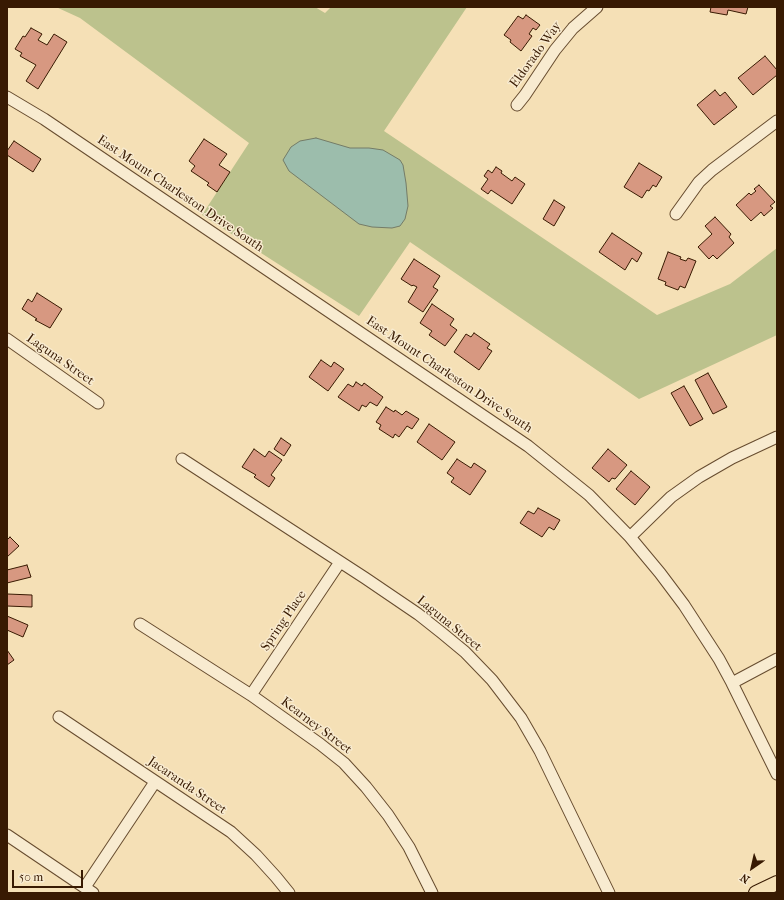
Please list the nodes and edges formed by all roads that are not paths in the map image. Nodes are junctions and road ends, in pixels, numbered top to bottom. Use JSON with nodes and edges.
{"nodes":[{"id":1,"x":597,"y":7,"type":"edge"},
{"id":2,"x":7,"y":97,"type":"edge"},
{"id":3,"x":517,"y":105,"type":"dead end"},
{"id":4,"x":777,"y":121,"type":"edge"},
{"id":5,"x":676,"y":214,"type":"dead end"},
{"id":6,"x":7,"y":339,"type":"edge"},
{"id":7,"x":98,"y":403,"type":"dead end"},
{"id":8,"x":777,"y":437,"type":"edge"},
{"id":9,"x":182,"y":459,"type":"dead end"},
{"id":10,"x":630,"y":537,"type":"junction"},
{"id":11,"x":340,"y":562,"type":"junction"},
{"id":12,"x":140,"y":624,"type":"dead end"},
{"id":13,"x":777,"y":659,"type":"edge"},
{"id":14,"x":732,"y":683,"type":"junction"},
{"id":15,"x":251,"y":695,"type":"junction"},
{"id":16,"x":59,"y":717,"type":"dead end"},
{"id":17,"x":777,"y":774,"type":"edge"},
{"id":18,"x":155,"y":782,"type":"junction"},
{"id":19,"x":7,"y":835,"type":"edge"},
{"id":20,"x":777,"y":883,"type":"edge"},
{"id":21,"x":89,"y":890,"type":"edge"},
{"id":22,"x":288,"y":893,"type":"edge"},
{"id":23,"x":432,"y":893,"type":"edge"},
{"id":24,"x":609,"y":893,"type":"edge"},
{"id":25,"x":756,"y":893,"type":"edge"}],
"edges":[{"from":1,"to":3,"type":"street","name":"Eldorado Way"},
{"from":2,"to":10,"type":"street","name":"East Mount Charleston Drive South"},
{"from":4,"to":5,"type":"street"},
{"from":6,"to":7,"type":"street","name":"Laguna Street"},
{"from":8,"to":10,"type":"street"},
{"from":9,"to":11,"type":"street","name":"Laguna Street"},
{"from":10,"to":14,"type":"street","name":"East Mount Charleston Drive South"},
{"from":11,"to":15,"type":"street","name":"Spring Place"},
{"from":11,"to":24,"type":"street","name":"Laguna Street"},
{"from":12,"to":15,"type":"street","name":"Kearney Street"},
{"from":13,"to":14,"type":"street"},
{"from":14,"to":17,"type":"street","name":"East Mount Charleston Drive South"},
{"from":15,"to":23,"type":"street","name":"Kearney Street"},
{"from":16,"to":18,"type":"street","name":"Jacaranda Street"},
{"from":18,"to":21,"type":"street"},
{"from":18,"to":22,"type":"street","name":"Jacaranda Street"},
{"from":19,"to":21,"type":"street"},
{"from":20,"to":25,"type":"main road"}]}
